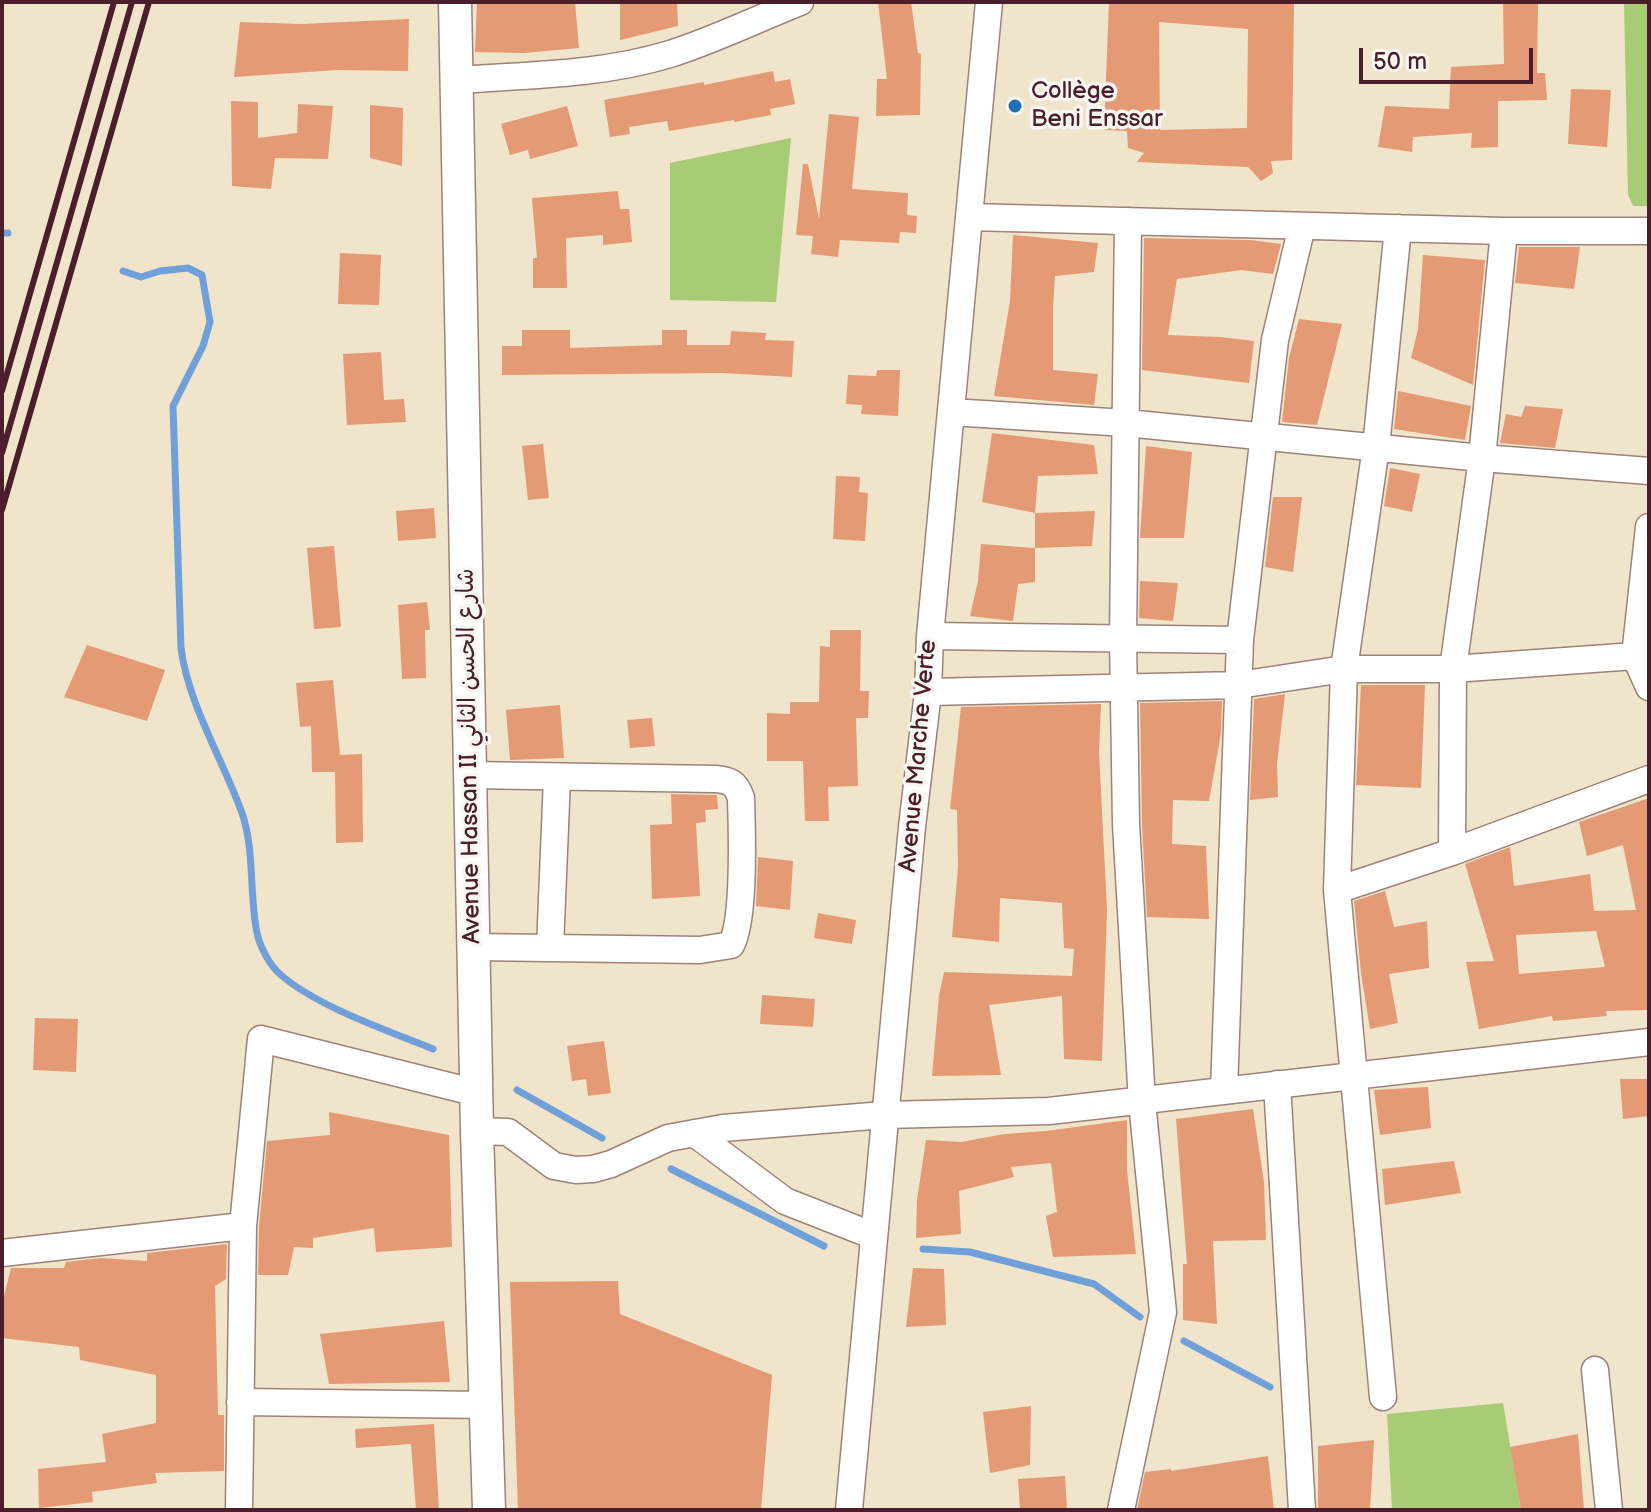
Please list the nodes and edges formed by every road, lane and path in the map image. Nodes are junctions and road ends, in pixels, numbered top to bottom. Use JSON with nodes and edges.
{"nodes":[{"id":1,"x":455,"y":2,"type":"edge"},
{"id":2,"x":800,"y":2,"type":"edge"},
{"id":3,"x":989,"y":2,"type":"edge"},
{"id":4,"x":457,"y":80,"type":"junction"},
{"id":5,"x":969,"y":217,"type":"junction"},
{"id":6,"x":1128,"y":221,"type":"junction"},
{"id":7,"x":1302,"y":226,"type":"junction"},
{"id":8,"x":1398,"y":228,"type":"junction"},
{"id":9,"x":1504,"y":231,"type":"junction"},
{"id":10,"x":1649,"y":231,"type":"edge"},
{"id":11,"x":951,"y":412,"type":"junction"},
{"id":12,"x":1126,"y":423,"type":"junction"},
{"id":13,"x":1264,"y":436,"type":"junction"},
{"id":14,"x":1376,"y":447,"type":"junction"},
{"id":15,"x":1482,"y":458,"type":"junction"},
{"id":16,"x":1649,"y":471,"type":"edge"},
{"id":17,"x":1649,"y":527,"type":"edge"},
{"id":18,"x":930,"y":636,"type":"junction"},
{"id":19,"x":1123,"y":638,"type":"junction"},
{"id":20,"x":1240,"y":640,"type":"junction"},
{"id":21,"x":1635,"y":656,"type":"junction"},
{"id":22,"x":1344,"y":669,"type":"junction"},
{"id":23,"x":1453,"y":669,"type":"junction"},
{"id":24,"x":1239,"y":685,"type":"junction"},
{"id":25,"x":1649,"y":687,"type":"edge"},
{"id":26,"x":1123,"y":688,"type":"junction"},
{"id":27,"x":928,"y":692,"type":"junction"},
{"id":28,"x":471,"y":775,"type":"junction"},
{"id":29,"x":557,"y":778,"type":"junction"},
{"id":30,"x":1649,"y":779,"type":"edge"},
{"id":31,"x":1452,"y":852,"type":"junction"},
{"id":32,"x":1337,"y":890,"type":"junction"},
{"id":33,"x":474,"y":947,"type":"junction"},
{"id":34,"x":550,"y":948,"type":"junction"},
{"id":35,"x":1649,"y":1042,"type":"edge"},
{"id":36,"x":1353,"y":1078,"type":"junction"},
{"id":37,"x":1277,"y":1084,"type":"junction"},
{"id":38,"x":1224,"y":1091,"type":"junction"},
{"id":39,"x":477,"y":1093,"type":"junction"},
{"id":40,"x":1142,"y":1102,"type":"junction"},
{"id":41,"x":884,"y":1115,"type":"junction"},
{"id":42,"x":477,"y":1131,"type":"junction"},
{"id":43,"x":694,"y":1133,"type":"junction"},
{"id":44,"x":243,"y":1226,"type":"junction"},
{"id":45,"x":874,"y":1236,"type":"junction"},
{"id":46,"x":2,"y":1253,"type":"edge"},
{"id":47,"x":1595,"y":1370,"type":"dead end"},
{"id":48,"x":1383,"y":1397,"type":"dead end"},
{"id":49,"x":240,"y":1402,"type":"junction"},
{"id":50,"x":486,"y":1405,"type":"junction"},
{"id":51,"x":239,"y":1510,"type":"edge"},
{"id":52,"x":489,"y":1510,"type":"edge"},
{"id":53,"x":849,"y":1510,"type":"edge"},
{"id":54,"x":1121,"y":1510,"type":"edge"},
{"id":55,"x":1302,"y":1510,"type":"edge"},
{"id":56,"x":1609,"y":1510,"type":"edge"}],
"edges":[{"from":1,"to":4,"type":"street","name":"Avenue Hassan II شارع الحسن الثاني"},
{"from":2,"to":4,"type":"street"},
{"from":3,"to":5,"type":"street","name":"Avenue Marche Verte"},
{"from":4,"to":28,"type":"street","name":"Avenue Hassan II شارع الحسن الثاني"},
{"from":5,"to":6,"type":"street"},
{"from":5,"to":11,"type":"street","name":"Avenue Marche Verte"},
{"from":6,"to":7,"type":"street"},
{"from":6,"to":12,"type":"street"},
{"from":7,"to":8,"type":"street"},
{"from":7,"to":13,"type":"street"},
{"from":8,"to":9,"type":"street"},
{"from":8,"to":14,"type":"street"},
{"from":9,"to":10,"type":"street"},
{"from":9,"to":15,"type":"street"},
{"from":11,"to":12,"type":"street"},
{"from":11,"to":18,"type":"street","name":"Avenue Marche Verte"},
{"from":12,"to":13,"type":"street"},
{"from":12,"to":19,"type":"street"},
{"from":13,"to":14,"type":"street"},
{"from":13,"to":20,"type":"street"},
{"from":14,"to":15,"type":"street"},
{"from":14,"to":22,"type":"street"},
{"from":15,"to":16,"type":"street"},
{"from":15,"to":23,"type":"street"},
{"from":17,"to":21,"type":"street"},
{"from":18,"to":19,"type":"street"},
{"from":18,"to":27,"type":"street","name":"Avenue Marche Verte"},
{"from":19,"to":20,"type":"street"},
{"from":19,"to":26,"type":"street"},
{"from":20,"to":24,"type":"street"},
{"from":21,"to":23,"type":"street"},
{"from":21,"to":25,"type":"street"},
{"from":22,"to":23,"type":"street"},
{"from":22,"to":24,"type":"street"},
{"from":22,"to":32,"type":"street"},
{"from":23,"to":31,"type":"street"},
{"from":24,"to":26,"type":"street"},
{"from":24,"to":38,"type":"street"},
{"from":26,"to":27,"type":"street"},
{"from":26,"to":40,"type":"street"},
{"from":27,"to":41,"type":"street","name":"Avenue Marche Verte"},
{"from":28,"to":29,"type":"street"},
{"from":28,"to":33,"type":"street","name":"Avenue Hassan II شارع الحسن الثاني"},
{"from":29,"to":34,"type":"street"},
{"from":29,"to":34,"type":"street"},
{"from":30,"to":31,"type":"street"},
{"from":31,"to":32,"type":"street"},
{"from":32,"to":36,"type":"street"},
{"from":33,"to":34,"type":"street"},
{"from":33,"to":39,"type":"street","name":"Avenue Hassan II شارع الحسن الثاني"},
{"from":35,"to":36,"type":"street"},
{"from":36,"to":37,"type":"street"},
{"from":36,"to":48,"type":"street"},
{"from":37,"to":38,"type":"street"},
{"from":37,"to":55,"type":"street"},
{"from":38,"to":40,"type":"street"},
{"from":39,"to":42,"type":"street","name":"Avenue Hassan II شارع الحسن الثاني"},
{"from":39,"to":44,"type":"street"},
{"from":40,"to":41,"type":"street"},
{"from":40,"to":54,"type":"street"},
{"from":41,"to":43,"type":"street"},
{"from":41,"to":45,"type":"street","name":"Avenue Marche Verte"},
{"from":42,"to":43,"type":"street"},
{"from":42,"to":50,"type":"street","name":"Avenue Hassan II شارع الحسن الثاني"},
{"from":43,"to":45,"type":"street"},
{"from":44,"to":46,"type":"street"},
{"from":44,"to":49,"type":"street"},
{"from":45,"to":53,"type":"street","name":"Avenue Marche Verte"},
{"from":47,"to":56,"type":"street"},
{"from":49,"to":50,"type":"street"},
{"from":49,"to":51,"type":"street"},
{"from":50,"to":52,"type":"street","name":"Avenue Hassan II شارع الحسن الثاني"}]}
